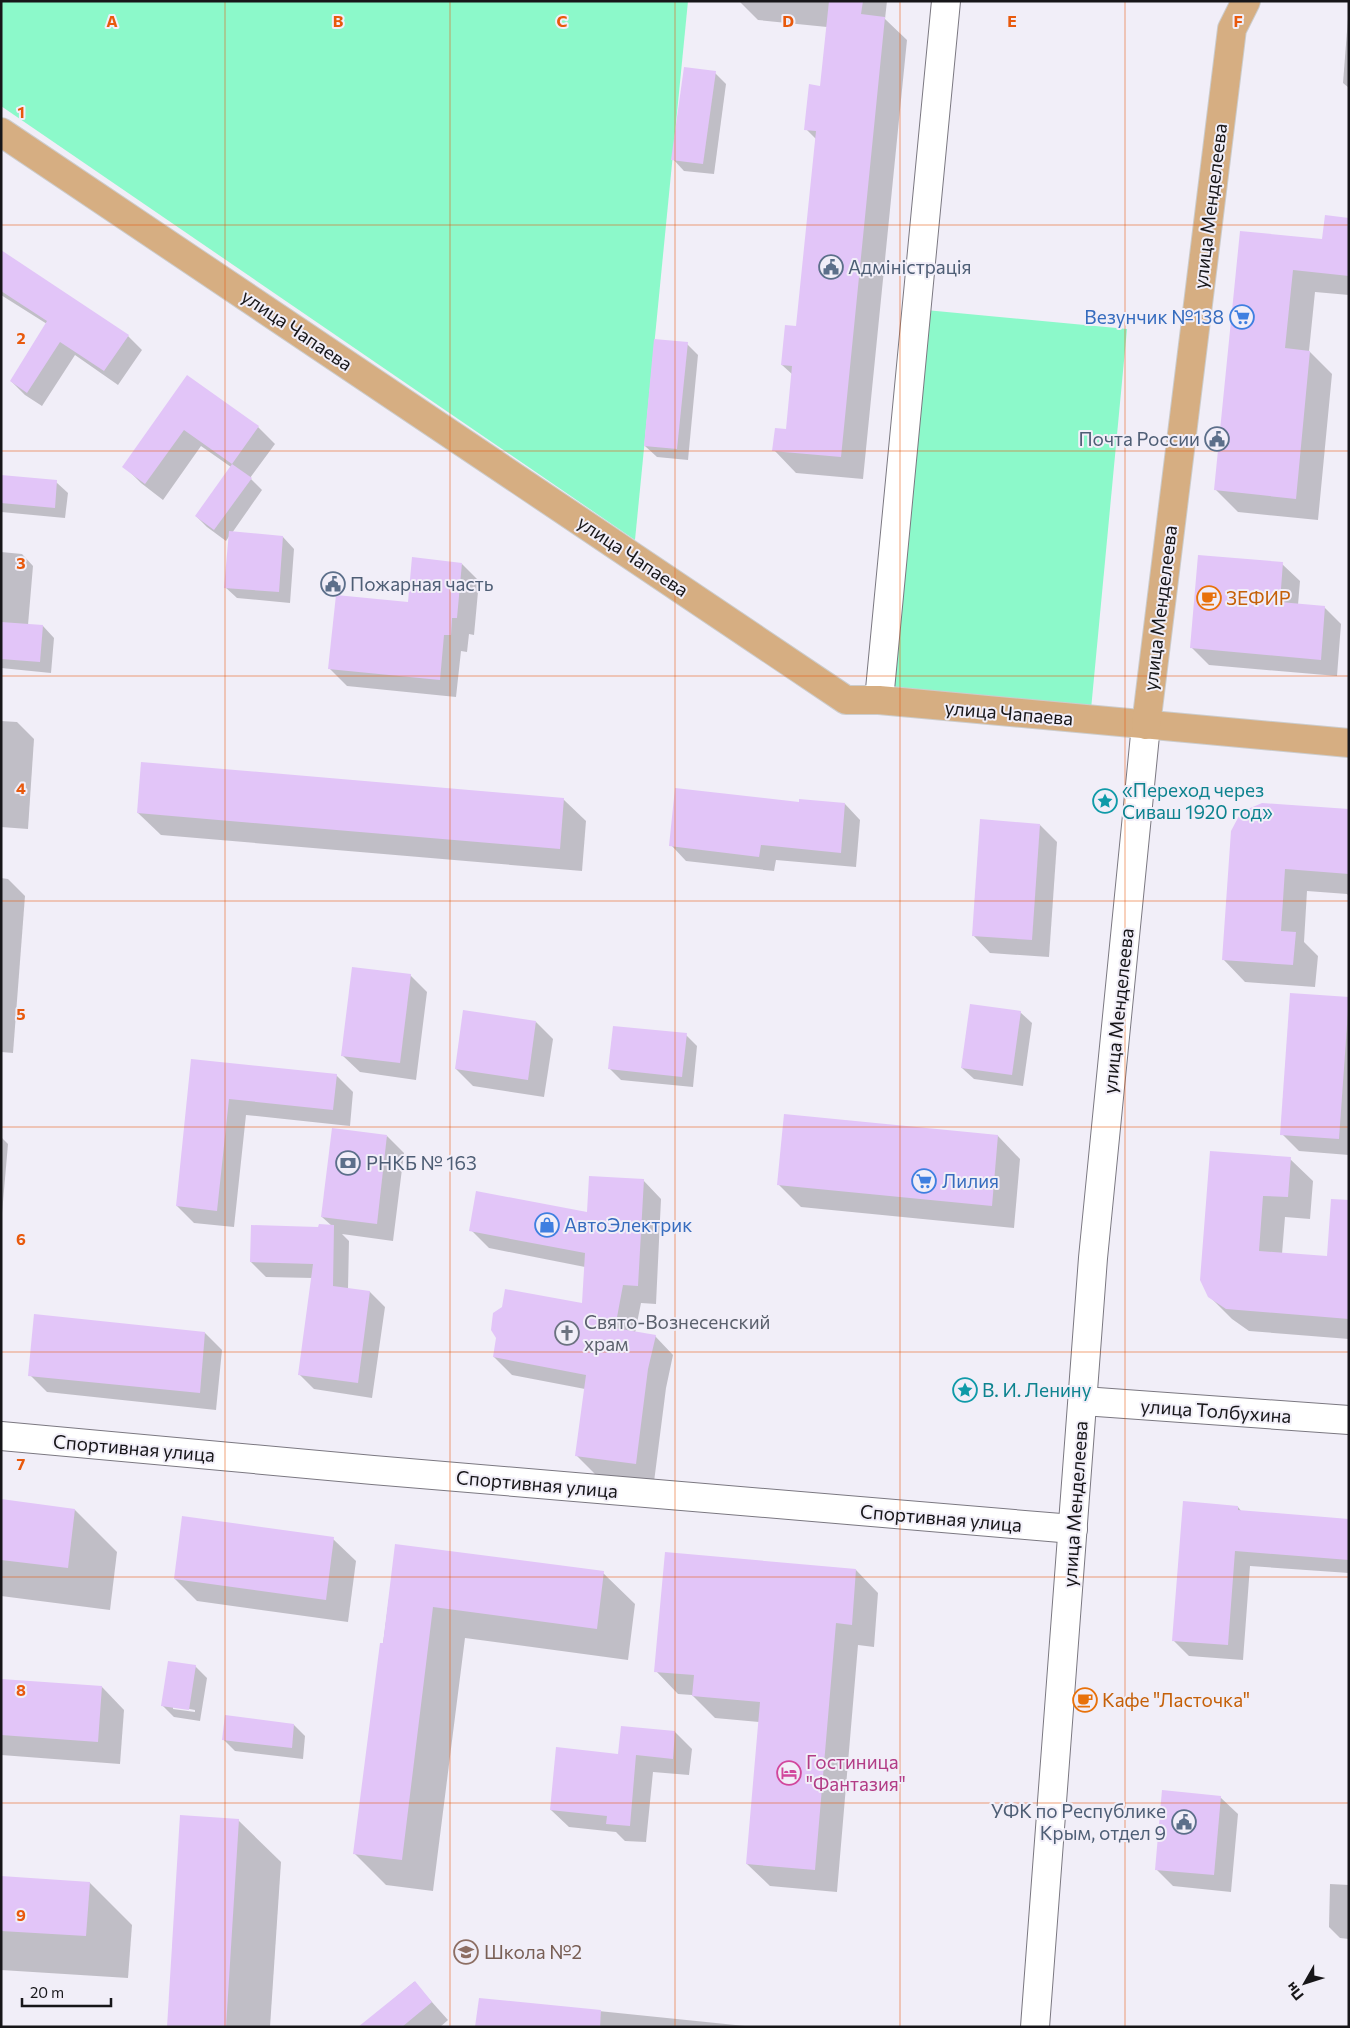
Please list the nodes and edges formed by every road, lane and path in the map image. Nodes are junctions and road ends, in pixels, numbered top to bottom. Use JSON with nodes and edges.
{"nodes":[{"id":1,"x":946,"y":1,"type":"edge"},
{"id":2,"x":1246,"y":1,"type":"edge"},
{"id":3,"x":1,"y":132,"type":"edge"},
{"id":4,"x":879,"y":700,"type":"junction"},
{"id":5,"x":1146,"y":724,"type":"junction"},
{"id":6,"x":1349,"y":743,"type":"edge"},
{"id":7,"x":1083,"y":1401,"type":"junction"},
{"id":8,"x":1349,"y":1420,"type":"edge"},
{"id":9,"x":1,"y":1436,"type":"edge"},
{"id":10,"x":1073,"y":1529,"type":"junction"},
{"id":11,"x":1035,"y":2027,"type":"edge"}],
"edges":[{"from":1,"to":4,"type":"street"},
{"from":2,"to":5,"type":"main road","name":"улица Менделеева"},
{"from":3,"to":4,"type":"main road","name":"улица Чапаева"},
{"from":4,"to":5,"type":"main road","name":"улица Чапаева"},
{"from":5,"to":6,"type":"main road","name":"улица Чапаева"},
{"from":5,"to":7,"type":"street","name":"улица Менделеева"},
{"from":7,"to":8,"type":"street","name":"улица Толбухина"},
{"from":7,"to":10,"type":"street","name":"улица Менделеева"},
{"from":9,"to":10,"type":"street","name":"Спортивная улица"},
{"from":10,"to":11,"type":"street","name":"улица Менделеева"}]}
